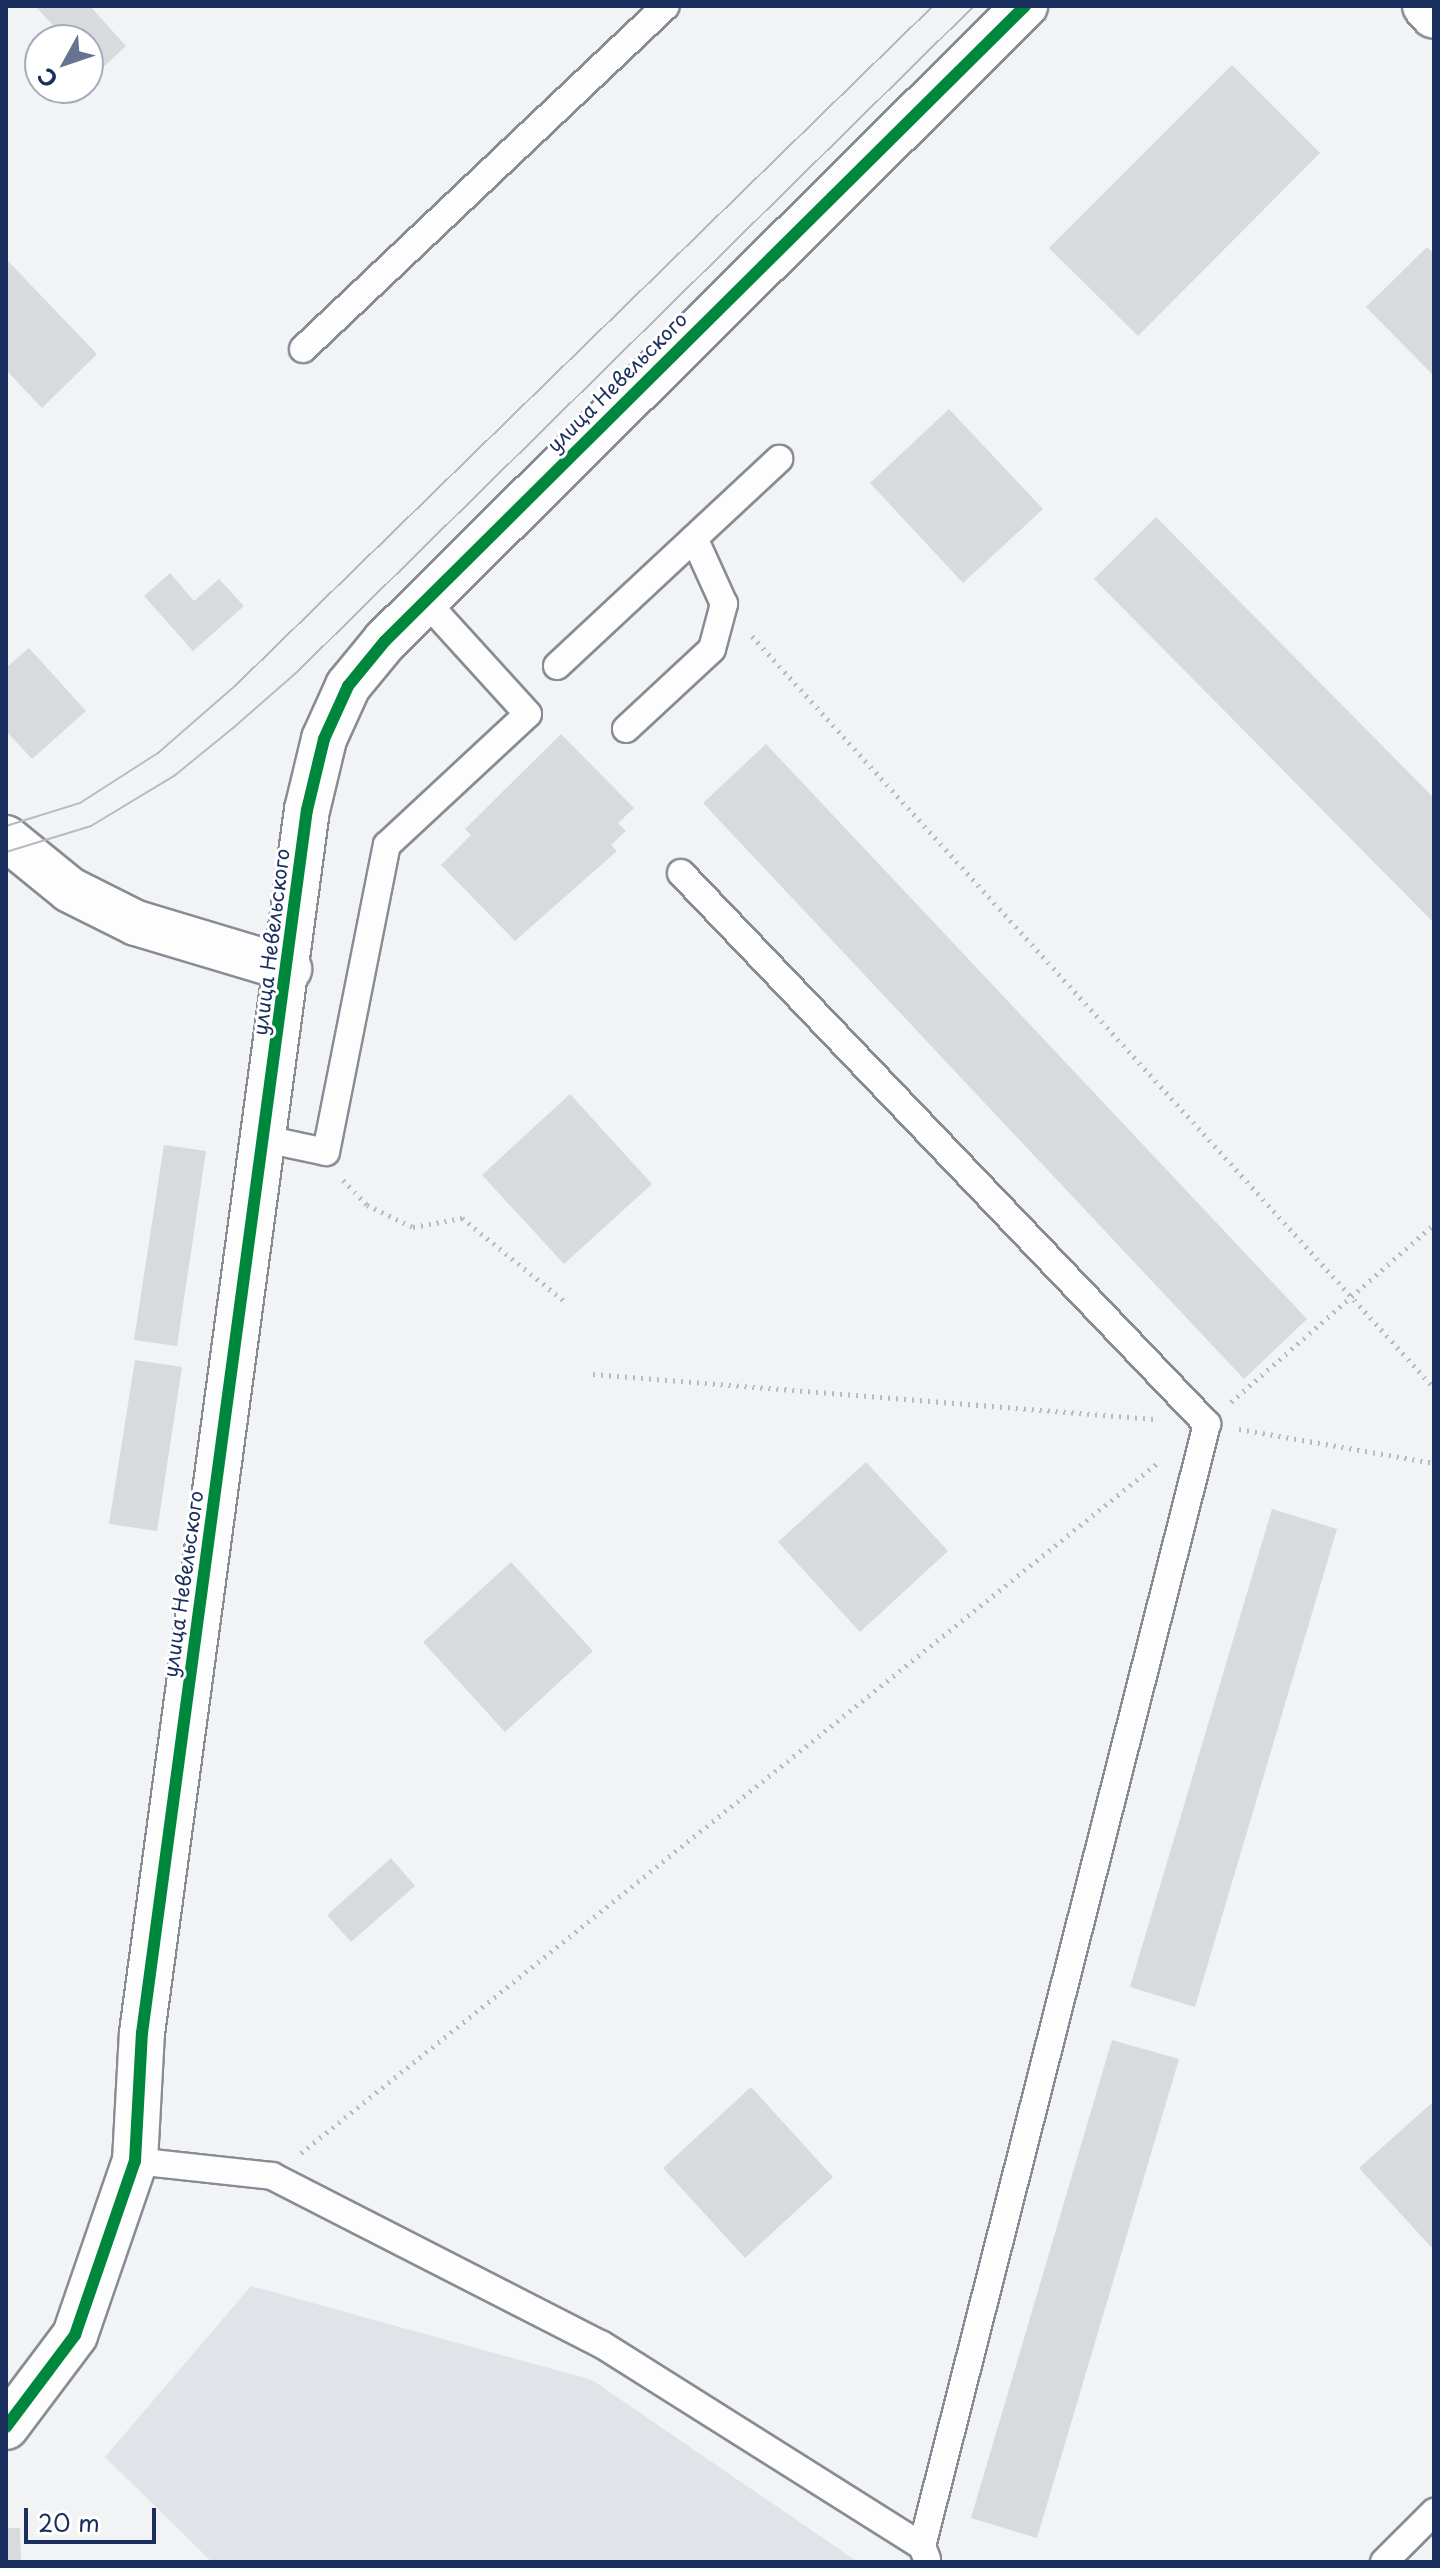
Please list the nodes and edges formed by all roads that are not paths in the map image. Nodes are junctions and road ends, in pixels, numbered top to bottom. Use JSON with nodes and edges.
{"nodes":[{"id":1,"x":666,"y":6,"type":"edge"},
{"id":2,"x":1025,"y":6,"type":"edge"},
{"id":3,"x":1425,"y":6,"type":"edge"},
{"id":4,"x":1434,"y":16,"type":"edge"},
{"id":5,"x":303,"y":349,"type":"dead end"},
{"id":6,"x":779,"y":459,"type":"dead end"},
{"id":7,"x":694,"y":538,"type":"junction"},
{"id":8,"x":425,"y":601,"type":"junction"},
{"id":9,"x":557,"y":666,"type":"dead end"},
{"id":10,"x":626,"y":729,"type":"dead end"},
{"id":11,"x":6,"y":838,"type":"edge"},
{"id":12,"x":681,"y":873,"type":"dead end"},
{"id":13,"x":289,"y":969,"type":"junction"},
{"id":14,"x":265,"y":1139,"type":"junction"},
{"id":15,"x":135,"y":2161,"type":"junction"},
{"id":16,"x":6,"y":2427,"type":"edge"},
{"id":17,"x":1434,"y":2512,"type":"edge"},
{"id":18,"x":925,"y":2554,"type":"edge"},
{"id":19,"x":1384,"y":2562,"type":"edge"}],
"edges":[{"from":1,"to":5,"type":"lane"},
{"from":2,"to":8,"type":"street","name":"улица Невельского"},
{"from":3,"to":4,"type":"street"},
{"from":6,"to":7,"type":"lane"},
{"from":7,"to":9,"type":"lane"},
{"from":7,"to":10,"type":"lane"},
{"from":8,"to":13,"type":"street","name":"улица Невельского"},
{"from":8,"to":14,"type":"lane"},
{"from":11,"to":13,"type":"street"},
{"from":12,"to":18,"type":"lane"},
{"from":13,"to":14,"type":"street","name":"улица Невельского"},
{"from":14,"to":15,"type":"street","name":"улица Невельского"},
{"from":15,"to":16,"type":"street","name":"улица Невельского"},
{"from":15,"to":18,"type":"lane"},
{"from":17,"to":19,"type":"lane"}]}
